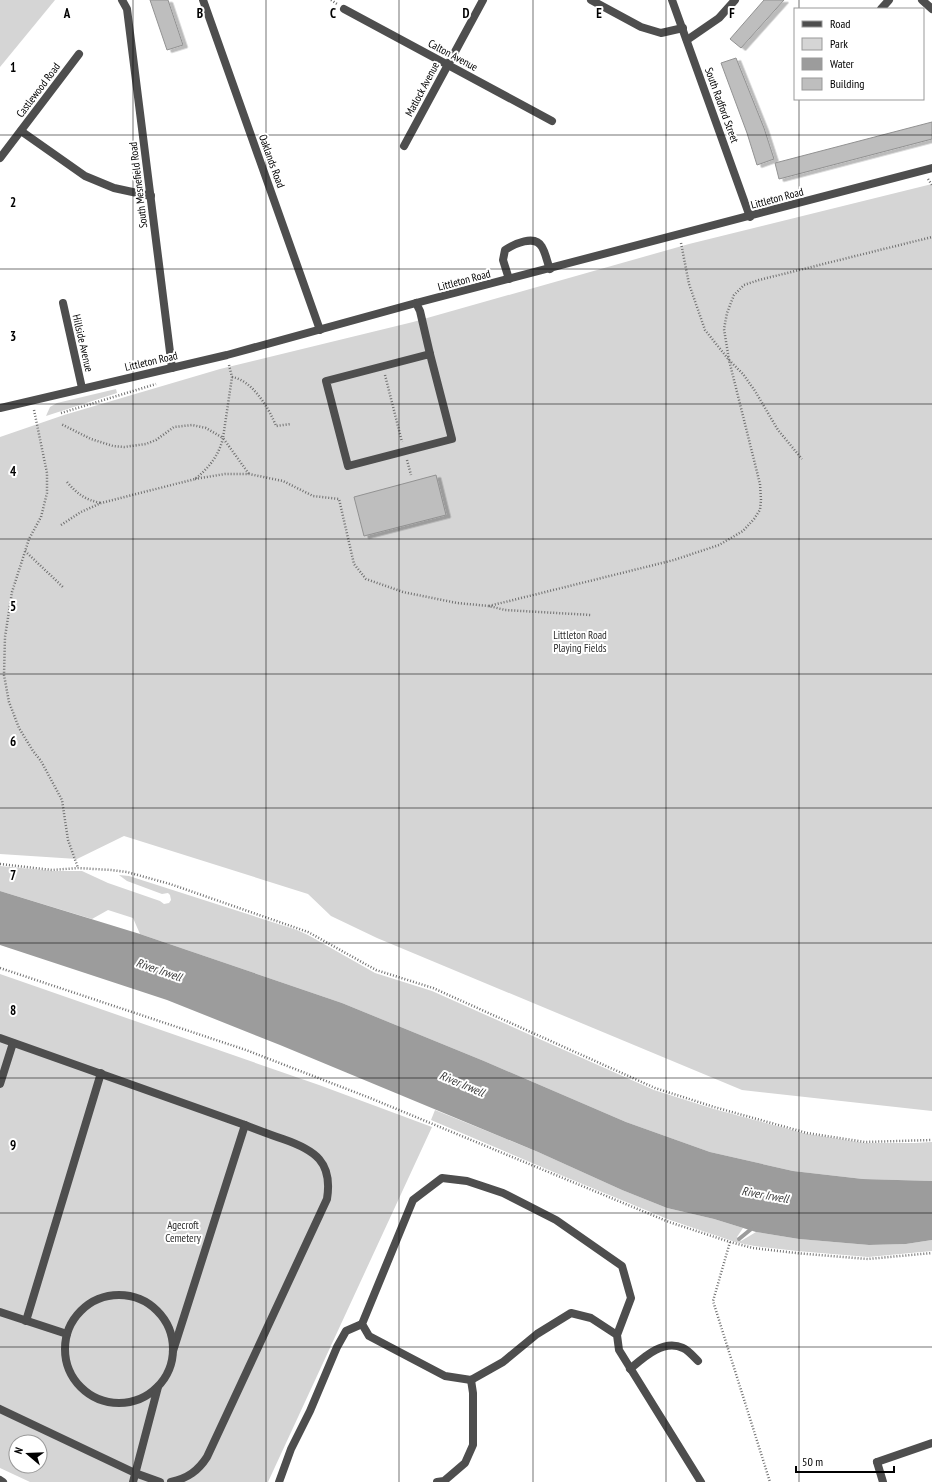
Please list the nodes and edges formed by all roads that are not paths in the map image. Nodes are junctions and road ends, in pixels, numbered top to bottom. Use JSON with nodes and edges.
{"nodes":[{"id":1,"x":122,"y":0,"type":"edge"},
{"id":2,"x":203,"y":0,"type":"edge"},
{"id":3,"x":483,"y":0,"type":"edge"},
{"id":4,"x":591,"y":0,"type":"edge"},
{"id":5,"x":672,"y":0,"type":"edge"},
{"id":6,"x":735,"y":0,"type":"edge"},
{"id":7,"x":889,"y":0,"type":"edge"},
{"id":8,"x":922,"y":0,"type":"edge"},
{"id":9,"x":882,"y":8,"type":"edge"},
{"id":10,"x":344,"y":9,"type":"dead end"},
{"id":11,"x":932,"y":9,"type":"edge"},
{"id":12,"x":683,"y":28,"type":"junction"},
{"id":13,"x":687,"y":40,"type":"junction"},
{"id":14,"x":79,"y":54,"type":"dead end"},
{"id":15,"x":448,"y":65,"type":"junction"},
{"id":16,"x":552,"y":121,"type":"dead end"},
{"id":17,"x":21,"y":131,"type":"junction"},
{"id":18,"x":404,"y":146,"type":"dead end"},
{"id":19,"x":0,"y":158,"type":"edge"},
{"id":20,"x":932,"y":168,"type":"edge"},
{"id":21,"x":150,"y":196,"type":"junction"},
{"id":22,"x":750,"y":217,"type":"junction"},
{"id":23,"x":550,"y":269,"type":"junction"},
{"id":24,"x":509,"y":279,"type":"junction"},
{"id":25,"x":63,"y":303,"type":"dead end"},
{"id":26,"x":416,"y":304,"type":"junction"},
{"id":27,"x":320,"y":330,"type":"junction"},
{"id":28,"x":430,"y":354,"type":"junction"},
{"id":29,"x":172,"y":368,"type":"junction"},
{"id":30,"x":82,"y":388,"type":"junction"},
{"id":31,"x":0,"y":408,"type":"edge"},
{"id":32,"x":0,"y":1038,"type":"edge"},
{"id":33,"x":13,"y":1042,"type":"junction"},
{"id":34,"x":100,"y":1073,"type":"junction"},
{"id":35,"x":0,"y":1084,"type":"edge"},
{"id":36,"x":246,"y":1125,"type":"junction"},
{"id":37,"x":0,"y":1312,"type":"edge"},
{"id":38,"x":26,"y":1321,"type":"junction"},
{"id":39,"x":362,"y":1324,"type":"junction"},
{"id":40,"x":67,"y":1334,"type":"junction"},
{"id":41,"x":616,"y":1335,"type":"junction"},
{"id":42,"x":173,"y":1351,"type":"junction"},
{"id":43,"x":698,"y":1361,"type":"dead end"},
{"id":44,"x":630,"y":1369,"type":"junction"},
{"id":45,"x":471,"y":1380,"type":"junction"},
{"id":46,"x":158,"y":1387,"type":"junction"},
{"id":47,"x":0,"y":1409,"type":"edge"},
{"id":48,"x":932,"y":1443,"type":"edge"},
{"id":49,"x":135,"y":1473,"type":"junction"},
{"id":50,"x":0,"y":1480,"type":"edge"},
{"id":51,"x":3,"y":1482,"type":"edge"},
{"id":52,"x":133,"y":1482,"type":"edge"},
{"id":53,"x":160,"y":1482,"type":"edge"},
{"id":54,"x":171,"y":1482,"type":"edge"},
{"id":55,"x":280,"y":1482,"type":"edge"},
{"id":56,"x":437,"y":1482,"type":"edge"},
{"id":57,"x":701,"y":1482,"type":"edge"},
{"id":58,"x":883,"y":1482,"type":"edge"}],
"edges":[{"from":1,"to":21,"type":"street","name":"South Mesnefield Road"},
{"from":2,"to":27,"type":"street","name":"Oaklands Road"},
{"from":3,"to":15,"type":"street","name":"Matlock Avenue"},
{"from":4,"to":12,"type":"street"},
{"from":5,"to":12,"type":"street","name":"South Radford Street"},
{"from":6,"to":13,"type":"street"},
{"from":7,"to":9,"type":"street"},
{"from":8,"to":11,"type":"street"},
{"from":10,"to":15,"type":"street","name":"Calton Avenue"},
{"from":12,"to":13,"type":"street","name":"South Radford Street"},
{"from":13,"to":22,"type":"street","name":"South Radford Street"},
{"from":14,"to":17,"type":"street","name":"Castlewood Road"},
{"from":15,"to":16,"type":"street","name":"Calton Avenue"},
{"from":15,"to":18,"type":"street","name":"Matlock Avenue"},
{"from":17,"to":19,"type":"street","name":"Castlewood Road"},
{"from":17,"to":21,"type":"street"},
{"from":20,"to":22,"type":"street","name":"Littleton Road"},
{"from":21,"to":29,"type":"street","name":"South Mesnefield Road"},
{"from":22,"to":23,"type":"street","name":"Littleton Road"},
{"from":23,"to":24,"type":"street","name":"Littleton Road"},
{"from":23,"to":24,"type":"street"},
{"from":24,"to":26,"type":"street","name":"Littleton Road"},
{"from":25,"to":30,"type":"street","name":"Hillside Avenue"},
{"from":26,"to":27,"type":"street","name":"Littleton Road"},
{"from":26,"to":28,"type":"street"},
{"from":27,"to":29,"type":"street","name":"Littleton Road"},
{"from":28,"to":28,"type":"street"},
{"from":29,"to":30,"type":"street","name":"Littleton Road"},
{"from":30,"to":31,"type":"street","name":"Littleton Road"},
{"from":32,"to":33,"type":"street"},
{"from":33,"to":34,"type":"street"},
{"from":33,"to":35,"type":"street"},
{"from":34,"to":36,"type":"street"},
{"from":34,"to":38,"type":"street"},
{"from":36,"to":42,"type":"street"},
{"from":36,"to":54,"type":"street"},
{"from":37,"to":38,"type":"street"},
{"from":38,"to":40,"type":"street"},
{"from":39,"to":41,"type":"street"},
{"from":39,"to":45,"type":"street"},
{"from":39,"to":55,"type":"street"},
{"from":40,"to":42,"type":"street"},
{"from":40,"to":46,"type":"street"},
{"from":41,"to":44,"type":"street"},
{"from":41,"to":45,"type":"street"},
{"from":42,"to":46,"type":"street"},
{"from":43,"to":44,"type":"street"},
{"from":44,"to":57,"type":"street"},
{"from":45,"to":56,"type":"street"},
{"from":46,"to":49,"type":"street"},
{"from":47,"to":49,"type":"street"},
{"from":48,"to":58,"type":"street"},
{"from":49,"to":52,"type":"street"},
{"from":49,"to":53,"type":"street"},
{"from":50,"to":51,"type":"street"}]}
